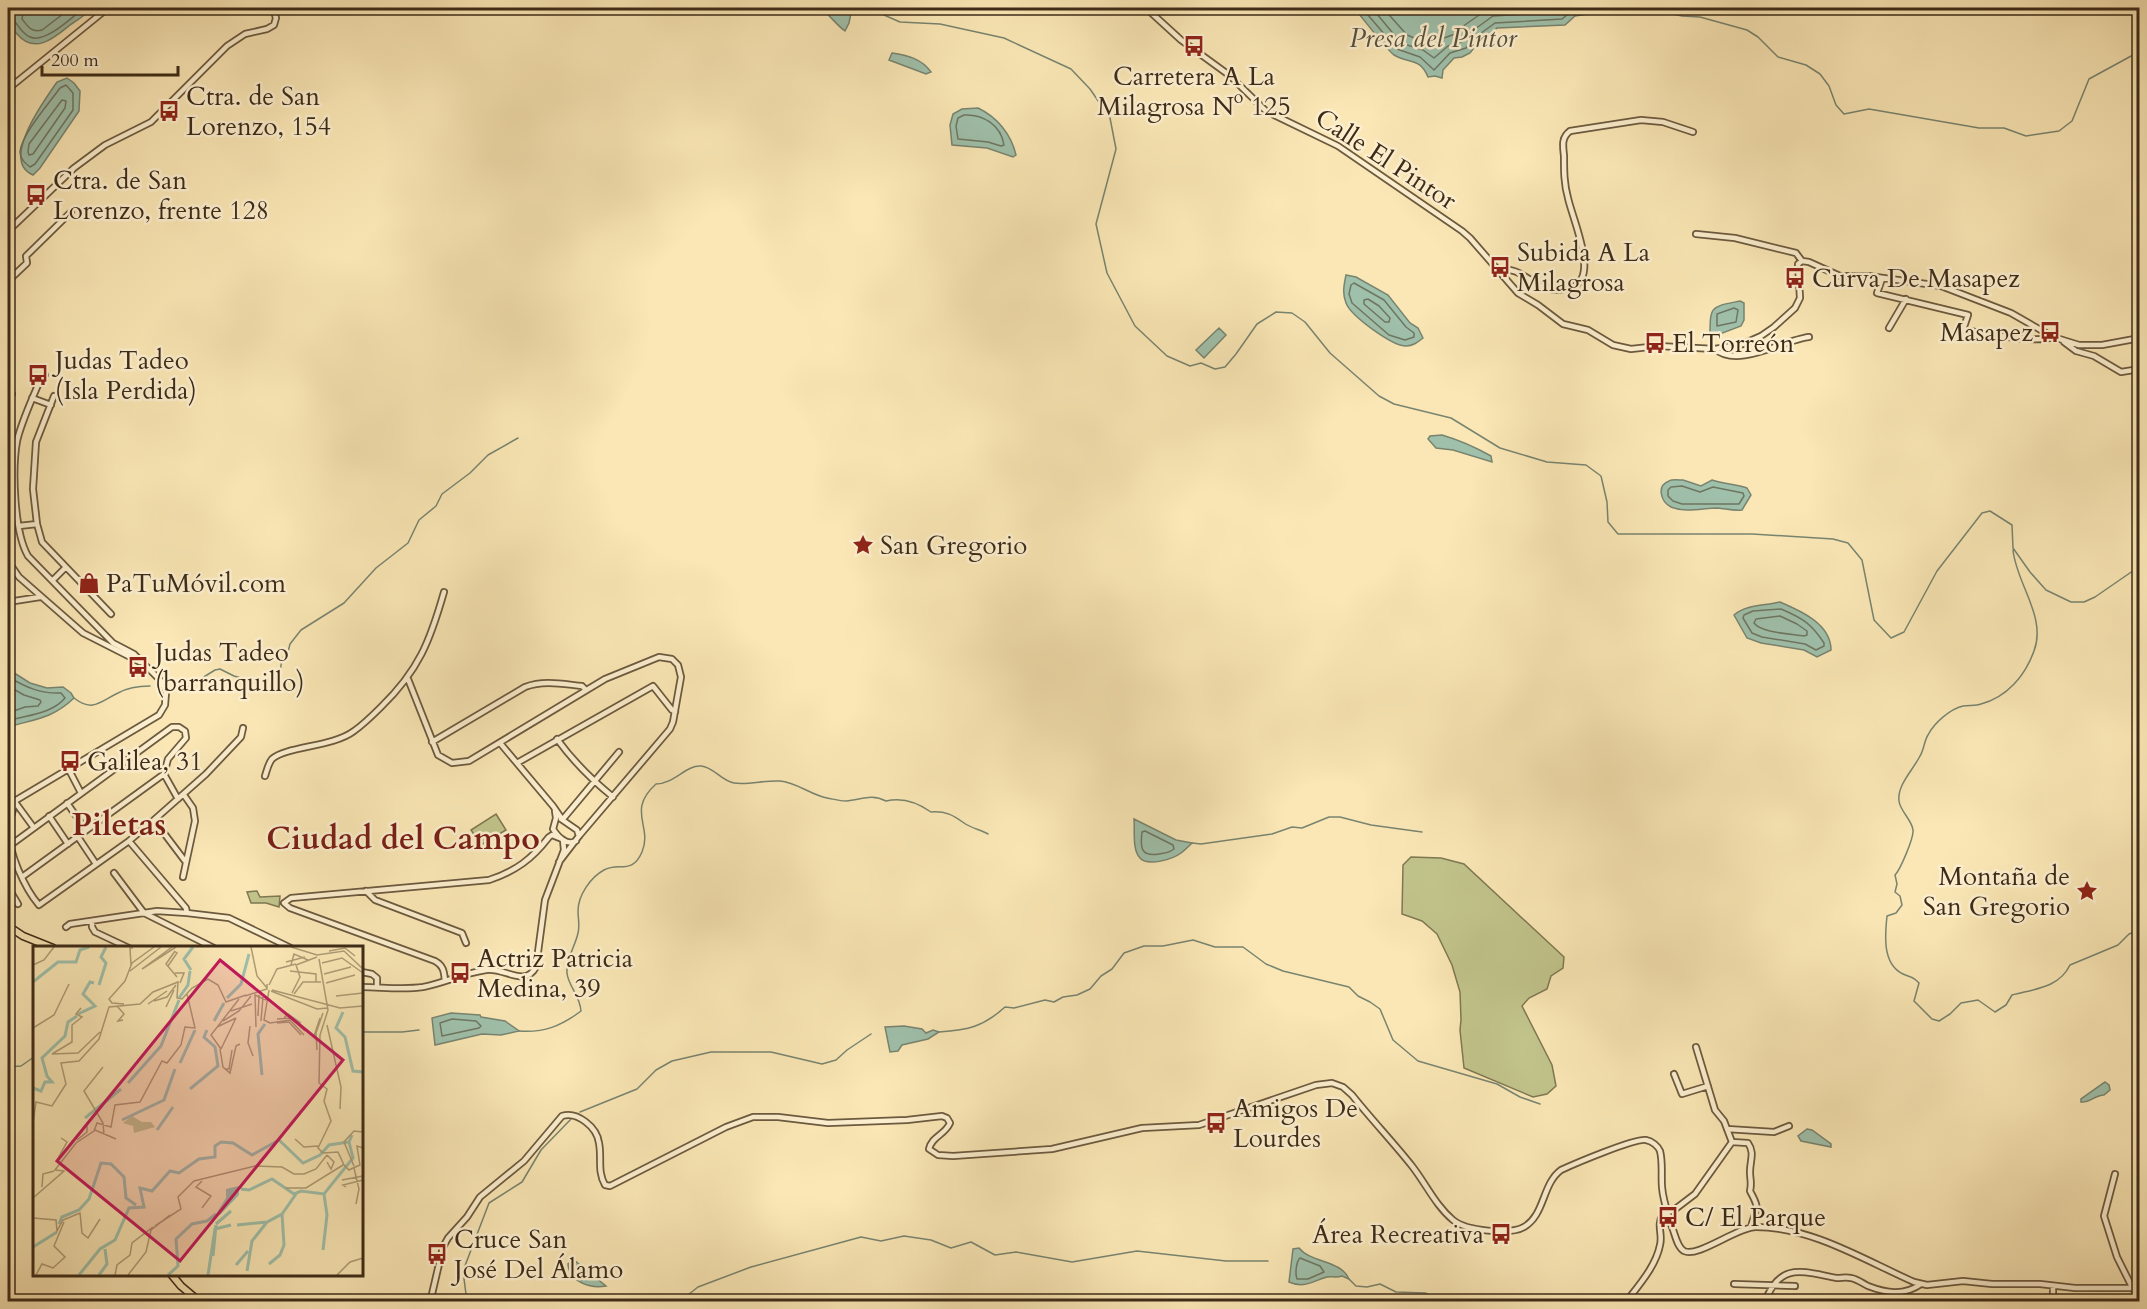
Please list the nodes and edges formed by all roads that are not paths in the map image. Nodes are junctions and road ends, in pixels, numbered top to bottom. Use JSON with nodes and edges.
{"nodes":[{"id":1,"x":108,"y":8,"type":"edge"},
{"id":2,"x":273,"y":8,"type":"edge"},
{"id":3,"x":1146,"y":8,"type":"edge"},
{"id":4,"x":8,"y":89,"type":"edge"},
{"id":5,"x":1693,"y":132,"type":"dead end"},
{"id":6,"x":71,"y":212,"type":"dead end"},
{"id":7,"x":8,"y":231,"type":"edge"},
{"id":8,"x":1696,"y":234,"type":"dead end"},
{"id":9,"x":1802,"y":261,"type":"junction"},
{"id":10,"x":1499,"y":271,"type":"junction"},
{"id":11,"x":1882,"y":279,"type":"junction"},
{"id":12,"x":8,"y":281,"type":"edge"},
{"id":13,"x":1906,"y":298,"type":"junction"},
{"id":14,"x":1889,"y":328,"type":"dead end"},
{"id":15,"x":1809,"y":337,"type":"dead end"},
{"id":16,"x":2053,"y":337,"type":"junction"},
{"id":17,"x":2139,"y":338,"type":"edge"},
{"id":18,"x":2063,"y":340,"type":"junction"},
{"id":19,"x":1715,"y":349,"type":"junction"},
{"id":20,"x":2139,"y":369,"type":"edge"},
{"id":21,"x":45,"y":375,"type":"dead end"},
{"id":22,"x":12,"y":394,"type":"dead end"},
{"id":23,"x":54,"y":396,"type":"dead end"},
{"id":24,"x":32,"y":398,"type":"junction"},
{"id":25,"x":8,"y":405,"type":"edge"},
{"id":26,"x":51,"y":405,"type":"junction"},
{"id":27,"x":37,"y":524,"type":"junction"},
{"id":28,"x":19,"y":526,"type":"junction"},
{"id":29,"x":8,"y":561,"type":"edge"},
{"id":30,"x":66,"y":567,"type":"junction"},
{"id":31,"x":52,"y":579,"type":"junction"},
{"id":32,"x":444,"y":592,"type":"dead end"},
{"id":33,"x":40,"y":597,"type":"junction"},
{"id":34,"x":8,"y":602,"type":"edge"},
{"id":35,"x":111,"y":614,"type":"dead end"},
{"id":36,"x":142,"y":663,"type":"junction"},
{"id":37,"x":408,"y":679,"type":"junction"},
{"id":38,"x":586,"y":690,"type":"junction"},
{"id":39,"x":675,"y":712,"type":"junction"},
{"id":40,"x":243,"y":728,"type":"dead end"},
{"id":41,"x":557,"y":740,"type":"junction"},
{"id":42,"x":432,"y":742,"type":"junction"},
{"id":43,"x":500,"y":743,"type":"junction"},
{"id":44,"x":619,"y":752,"type":"dead end"},
{"id":45,"x":517,"y":764,"type":"junction"},
{"id":46,"x":68,"y":768,"type":"junction"},
{"id":47,"x":164,"y":774,"type":"junction"},
{"id":48,"x":265,"y":776,"type":"dead end"},
{"id":49,"x":595,"y":782,"type":"junction"},
{"id":50,"x":81,"y":793,"type":"junction"},
{"id":51,"x":184,"y":795,"type":"junction"},
{"id":52,"x":613,"y":797,"type":"junction"},
{"id":53,"x":178,"y":799,"type":"junction"},
{"id":54,"x":15,"y":802,"type":"junction"},
{"id":55,"x":67,"y":803,"type":"junction"},
{"id":56,"x":8,"y":805,"type":"edge"},
{"id":57,"x":554,"y":806,"type":"junction"},
{"id":58,"x":49,"y":816,"type":"junction"},
{"id":59,"x":562,"y":819,"type":"junction"},
{"id":60,"x":154,"y":820,"type":"junction"},
{"id":61,"x":554,"y":825,"type":"junction"},
{"id":62,"x":34,"y":828,"type":"junction"},
{"id":63,"x":86,"y":830,"type":"junction"},
{"id":64,"x":78,"y":837,"type":"junction"},
{"id":65,"x":578,"y":838,"type":"junction"},
{"id":66,"x":562,"y":839,"type":"junction"},
{"id":67,"x":129,"y":841,"type":"junction"},
{"id":68,"x":68,"y":843,"type":"junction"},
{"id":69,"x":544,"y":843,"type":"junction"},
{"id":70,"x":12,"y":844,"type":"junction"},
{"id":71,"x":185,"y":861,"type":"junction"},
{"id":72,"x":559,"y":862,"type":"junction"},
{"id":73,"x":96,"y":864,"type":"junction"},
{"id":74,"x":114,"y":873,"type":"dead end"},
{"id":75,"x":22,"y":877,"type":"junction"},
{"id":76,"x":183,"y":877,"type":"dead end"},
{"id":77,"x":8,"y":887,"type":"edge"},
{"id":78,"x":366,"y":891,"type":"junction"},
{"id":79,"x":18,"y":904,"type":"dead end"},
{"id":80,"x":165,"y":911,"type":"junction"},
{"id":81,"x":144,"y":913,"type":"junction"},
{"id":82,"x":187,"y":913,"type":"junction"},
{"id":83,"x":92,"y":921,"type":"junction"},
{"id":84,"x":166,"y":923,"type":"junction"},
{"id":85,"x":8,"y":926,"type":"edge"},
{"id":86,"x":66,"y":927,"type":"dead end"},
{"id":87,"x":466,"y":943,"type":"dead end"},
{"id":88,"x":48,"y":946,"type":"edge"},
{"id":89,"x":125,"y":946,"type":"edge"},
{"id":90,"x":210,"y":946,"type":"edge"},
{"id":91,"x":287,"y":946,"type":"edge"},
{"id":92,"x":363,"y":972,"type":"edge"},
{"id":93,"x":446,"y":981,"type":"junction"},
{"id":94,"x":363,"y":987,"type":"edge"},
{"id":95,"x":377,"y":987,"type":"junction"},
{"id":96,"x":1696,"y":1047,"type":"dead end"},
{"id":97,"x":1674,"y":1074,"type":"dead end"},
{"id":98,"x":1708,"y":1086,"type":"junction"},
{"id":99,"x":1789,"y":1126,"type":"dead end"},
{"id":100,"x":1727,"y":1129,"type":"junction"},
{"id":101,"x":1732,"y":1142,"type":"junction"},
{"id":102,"x":2115,"y":1174,"type":"dead end"},
{"id":103,"x":1667,"y":1212,"type":"junction"},
{"id":104,"x":1751,"y":1227,"type":"junction"},
{"id":105,"x":172,"y":1276,"type":"edge"},
{"id":106,"x":1734,"y":1284,"type":"dead end"},
{"id":107,"x":1921,"y":1284,"type":"junction"},
{"id":108,"x":1771,"y":1286,"type":"junction"},
{"id":109,"x":1795,"y":1286,"type":"dead end"},
{"id":110,"x":2053,"y":1286,"type":"junction"},
{"id":111,"x":2139,"y":1288,"type":"edge"},
{"id":112,"x":2133,"y":1289,"type":"junction"},
{"id":113,"x":200,"y":1302,"type":"edge"},
{"id":114,"x":427,"y":1302,"type":"edge"},
{"id":115,"x":1626,"y":1302,"type":"edge"},
{"id":116,"x":1765,"y":1302,"type":"edge"},
{"id":117,"x":2048,"y":1302,"type":"edge"}],
"edges":[{"from":1,"to":4,"type":"street"},
{"from":2,"to":7,"type":"street"},
{"from":3,"to":10,"type":"street","name":"Calle El Pintor"},
{"from":5,"to":10,"type":"street"},
{"from":6,"to":12,"type":"street"},
{"from":8,"to":9,"type":"street"},
{"from":9,"to":11,"type":"street"},
{"from":9,"to":19,"type":"street"},
{"from":10,"to":19,"type":"street","name":"Calle El Pintor"},
{"from":11,"to":13,"type":"street"},
{"from":11,"to":16,"type":"street"},
{"from":13,"to":14,"type":"street"},
{"from":13,"to":16,"type":"street"},
{"from":15,"to":19,"type":"street"},
{"from":16,"to":18,"type":"street"},
{"from":17,"to":18,"type":"street"},
{"from":18,"to":20,"type":"street"},
{"from":21,"to":24,"type":"street"},
{"from":22,"to":25,"type":"street"},
{"from":23,"to":26,"type":"street"},
{"from":24,"to":26,"type":"street"},
{"from":24,"to":28,"type":"street"},
{"from":26,"to":27,"type":"street"},
{"from":27,"to":28,"type":"street"},
{"from":27,"to":30,"type":"street"},
{"from":28,"to":31,"type":"street"},
{"from":29,"to":33,"type":"street"},
{"from":30,"to":31,"type":"street"},
{"from":30,"to":35,"type":"street"},
{"from":31,"to":36,"type":"street"},
{"from":32,"to":37,"type":"street"},
{"from":33,"to":34,"type":"street"},
{"from":33,"to":36,"type":"street"},
{"from":36,"to":46,"type":"street"},
{"from":37,"to":42,"type":"street"},
{"from":37,"to":48,"type":"street"},
{"from":38,"to":39,"type":"street"},
{"from":38,"to":42,"type":"street"},
{"from":38,"to":43,"type":"street"},
{"from":39,"to":41,"type":"street"},
{"from":39,"to":52,"type":"street"},
{"from":40,"to":51,"type":"street"},
{"from":41,"to":45,"type":"street"},
{"from":41,"to":49,"type":"street"},
{"from":42,"to":43,"type":"street"},
{"from":43,"to":45,"type":"street"},
{"from":44,"to":49,"type":"street"},
{"from":45,"to":57,"type":"street"},
{"from":46,"to":50,"type":"street"},
{"from":46,"to":54,"type":"street"},
{"from":47,"to":50,"type":"street"},
{"from":47,"to":53,"type":"street"},
{"from":47,"to":63,"type":"street"},
{"from":49,"to":52,"type":"street"},
{"from":49,"to":59,"type":"street"},
{"from":50,"to":55,"type":"street"},
{"from":51,"to":53,"type":"street"},
{"from":51,"to":71,"type":"street"},
{"from":52,"to":65,"type":"street"},
{"from":53,"to":60,"type":"street"},
{"from":54,"to":56,"type":"street"},
{"from":54,"to":62,"type":"street"},
{"from":54,"to":70,"type":"street"},
{"from":55,"to":58,"type":"street"},
{"from":55,"to":63,"type":"street"},
{"from":57,"to":59,"type":"street"},
{"from":57,"to":61,"type":"street"},
{"from":58,"to":62,"type":"street"},
{"from":58,"to":68,"type":"street"},
{"from":59,"to":61,"type":"street"},
{"from":59,"to":65,"type":"street"},
{"from":60,"to":67,"type":"street"},
{"from":60,"to":71,"type":"street"},
{"from":61,"to":66,"type":"street"},
{"from":61,"to":69,"type":"street"},
{"from":62,"to":70,"type":"street"},
{"from":63,"to":64,"type":"street"},
{"from":64,"to":68,"type":"street"},
{"from":64,"to":73,"type":"street"},
{"from":65,"to":66,"type":"street"},
{"from":65,"to":72,"type":"street"},
{"from":66,"to":69,"type":"street"},
{"from":66,"to":72,"type":"street"},
{"from":67,"to":73,"type":"street"},
{"from":67,"to":82,"type":"street"},
{"from":68,"to":75,"type":"street"},
{"from":69,"to":78,"type":"street"},
{"from":70,"to":75,"type":"street"},
{"from":71,"to":76,"type":"street"},
{"from":72,"to":93,"type":"street"},
{"from":73,"to":75,"type":"street"},
{"from":74,"to":81,"type":"street"},
{"from":77,"to":79,"type":"street"},
{"from":78,"to":87,"type":"street"},
{"from":78,"to":93,"type":"street"},
{"from":80,"to":81,"type":"street"},
{"from":80,"to":82,"type":"street"},
{"from":80,"to":84,"type":"street"},
{"from":81,"to":83,"type":"street"},
{"from":81,"to":84,"type":"street"},
{"from":82,"to":91,"type":"street"},
{"from":83,"to":86,"type":"street"},
{"from":83,"to":89,"type":"street"},
{"from":84,"to":90,"type":"street"},
{"from":85,"to":88,"type":"main road"},
{"from":92,"to":95,"type":"street"},
{"from":93,"to":95,"type":"street"},
{"from":94,"to":95,"type":"street"},
{"from":96,"to":98,"type":"street"},
{"from":97,"to":98,"type":"street"},
{"from":98,"to":100,"type":"street"},
{"from":99,"to":100,"type":"street"},
{"from":100,"to":101,"type":"street"},
{"from":101,"to":103,"type":"street"},
{"from":101,"to":104,"type":"street"},
{"from":102,"to":112,"type":"street"},
{"from":103,"to":104,"type":"street"},
{"from":103,"to":114,"type":"street"},
{"from":103,"to":115,"type":"street"},
{"from":104,"to":107,"type":"street"},
{"from":105,"to":113,"type":"main road"},
{"from":106,"to":108,"type":"street"},
{"from":107,"to":108,"type":"street"},
{"from":107,"to":110,"type":"street"},
{"from":108,"to":109,"type":"street"},
{"from":108,"to":116,"type":"street"},
{"from":110,"to":112,"type":"street"},
{"from":110,"to":117,"type":"street"},
{"from":111,"to":112,"type":"street"}]}
